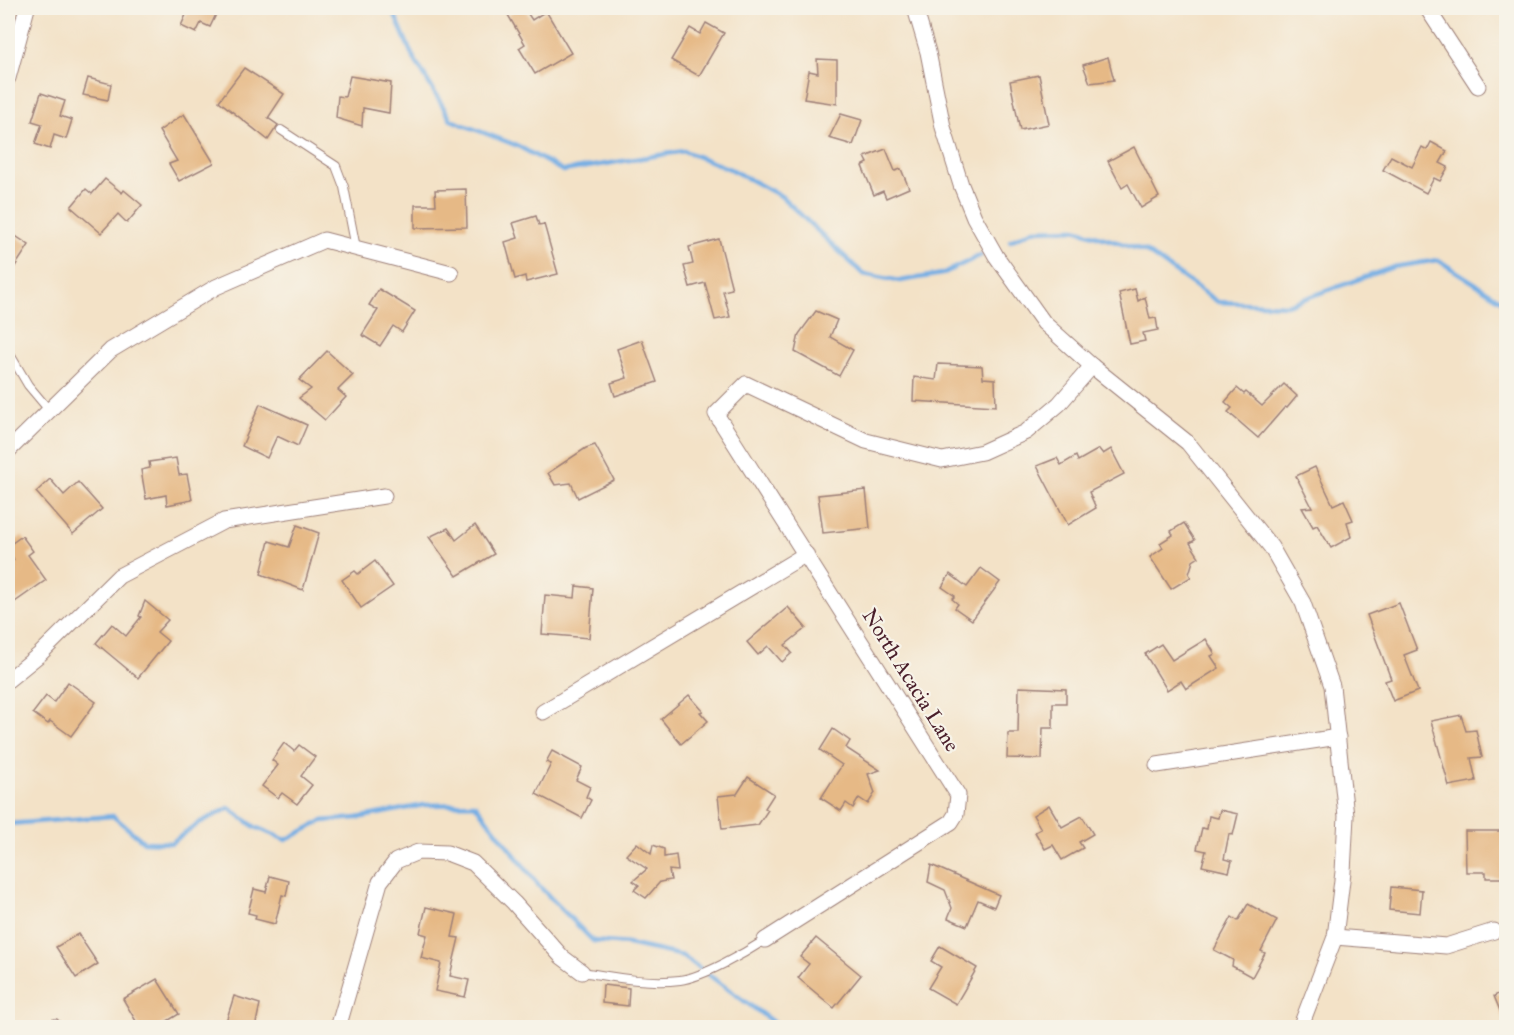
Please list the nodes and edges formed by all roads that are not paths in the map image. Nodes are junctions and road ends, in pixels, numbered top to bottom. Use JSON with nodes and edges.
{"nodes":[{"id":1,"x":27,"y":8,"type":"edge"},
{"id":2,"x":915,"y":8,"type":"edge"},
{"id":3,"x":1428,"y":8,"type":"edge"},
{"id":4,"x":8,"y":78,"type":"edge"},
{"id":5,"x":1478,"y":86,"type":"dead end"},
{"id":6,"x":281,"y":130,"type":"dead end"},
{"id":7,"x":356,"y":248,"type":"junction"},
{"id":8,"x":451,"y":273,"type":"dead end"},
{"id":9,"x":8,"y":351,"type":"edge"},
{"id":10,"x":1092,"y":366,"type":"junction"},
{"id":11,"x":49,"y":410,"type":"junction"},
{"id":12,"x":8,"y":451,"type":"edge"},
{"id":13,"x":384,"y":496,"type":"dead end"},
{"id":14,"x":806,"y":554,"type":"junction"},
{"id":15,"x":8,"y":680,"type":"edge"},
{"id":16,"x":543,"y":712,"type":"dead end"},
{"id":17,"x":1338,"y":737,"type":"junction"},
{"id":18,"x":1158,"y":765,"type":"dead end"},
{"id":19,"x":1494,"y":931,"type":"dead end"},
{"id":20,"x":1335,"y":937,"type":"junction"},
{"id":21,"x":765,"y":940,"type":"joint"},
{"id":22,"x":582,"y":972,"type":"joint"},
{"id":23,"x":339,"y":1028,"type":"edge"},
{"id":24,"x":1300,"y":1028,"type":"edge"}],
"edges":[{"from":1,"to":4,"type":"street"},
{"from":2,"to":10,"type":"street"},
{"from":3,"to":5,"type":"street"},
{"from":6,"to":7,"type":"lane"},
{"from":7,"to":8,"type":"street"},
{"from":7,"to":11,"type":"street"},
{"from":9,"to":11,"type":"lane"},
{"from":10,"to":14,"type":"street","name":"North Acacia Lane"},
{"from":10,"to":17,"type":"street"},
{"from":11,"to":12,"type":"street"},
{"from":13,"to":15,"type":"street"},
{"from":14,"to":16,"type":"street"},
{"from":14,"to":21,"type":"street","name":"North Acacia Lane"},
{"from":17,"to":18,"type":"street"},
{"from":17,"to":20,"type":"street"},
{"from":19,"to":20,"type":"street"},
{"from":20,"to":24,"type":"street"},
{"from":21,"to":22,"type":"lane"},
{"from":22,"to":23,"type":"street"}]}
